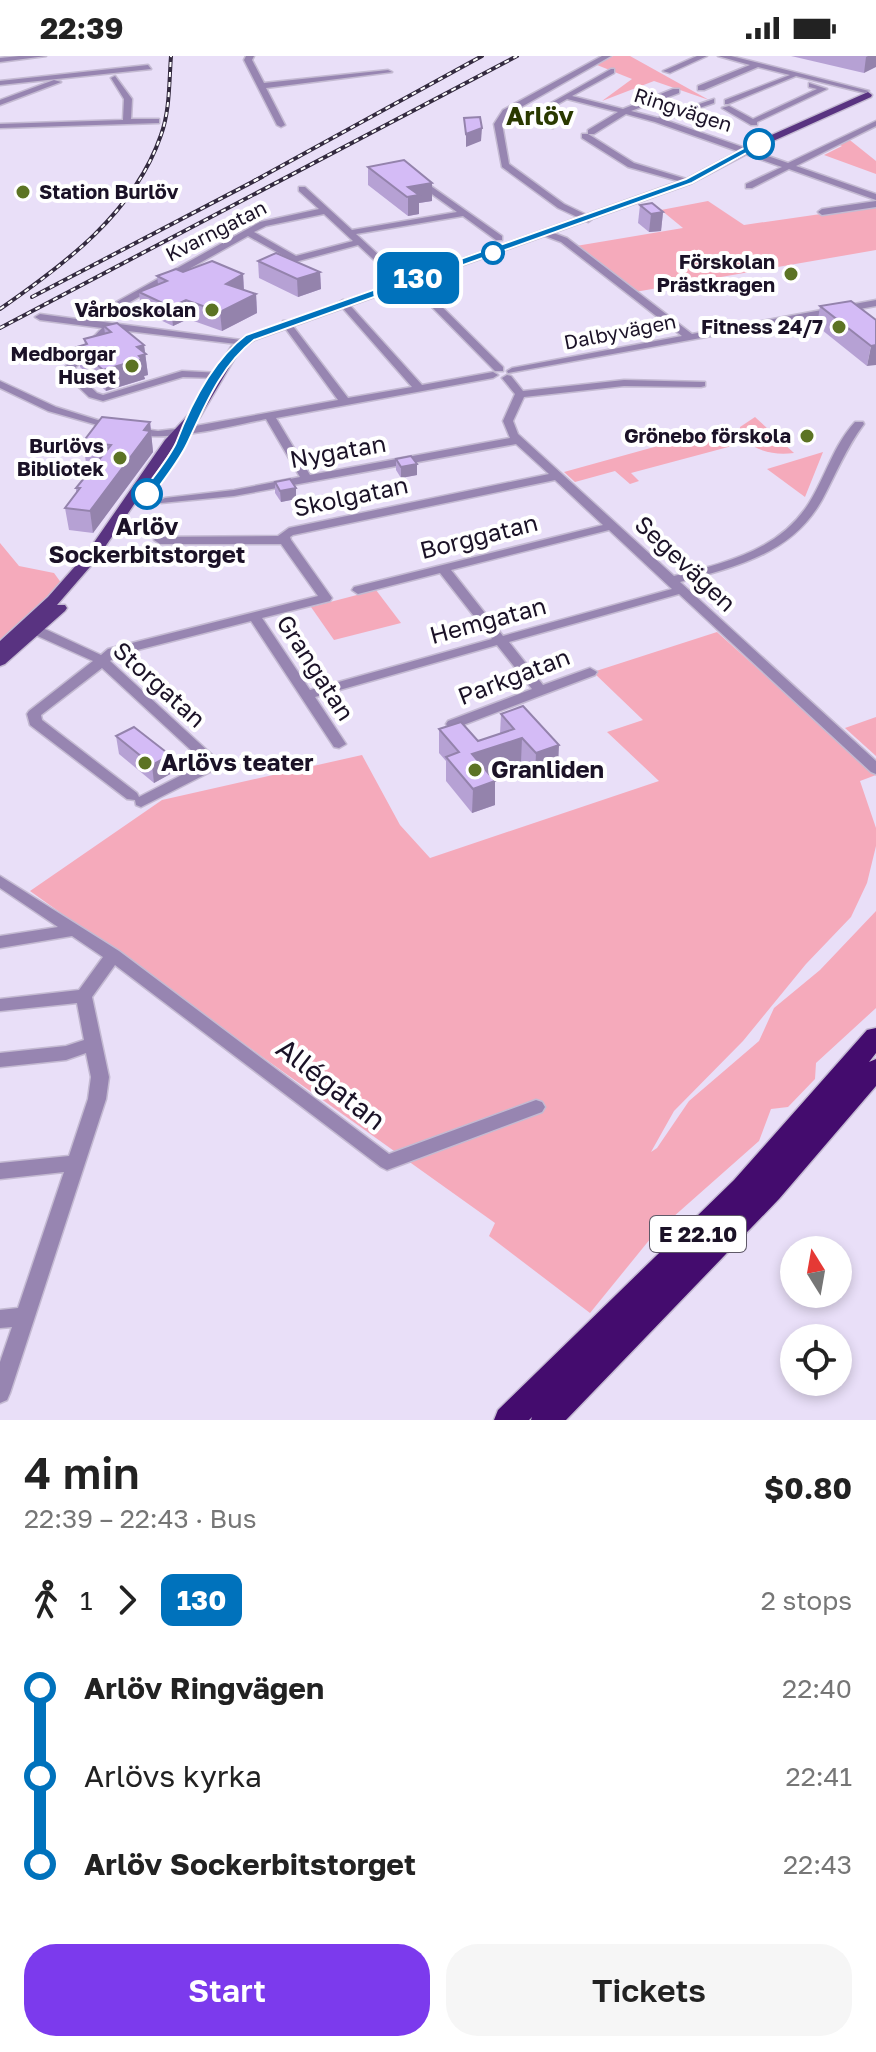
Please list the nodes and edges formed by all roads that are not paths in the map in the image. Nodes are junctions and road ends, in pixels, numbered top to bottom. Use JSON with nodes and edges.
{"nodes":[{"id":1,"x":42,"y":56,"type":"edge"},
{"id":2,"x":250,"y":56,"type":"edge"},
{"id":3,"x":607,"y":56,"type":"edge"},
{"id":4,"x":703,"y":56,"type":"edge"},
{"id":5,"x":722,"y":56,"type":"edge"},
{"id":6,"x":0,"y":60,"type":"edge"},
{"id":7,"x":756,"y":65,"type":"junction"},
{"id":8,"x":148,"y":67,"type":"dead end"},
{"id":9,"x":611,"y":71,"type":"dead end"},
{"id":10,"x":667,"y":71,"type":"dead end"},
{"id":11,"x":388,"y":72,"type":"dead end"},
{"id":12,"x":791,"y":76,"type":"junction"},
{"id":13,"x":115,"y":78,"type":"dead end"},
{"id":14,"x":0,"y":84,"type":"edge"},
{"id":15,"x":36,"y":84,"type":"junction"},
{"id":16,"x":261,"y":86,"type":"junction"},
{"id":17,"x":701,"y":88,"type":"dead end"},
{"id":18,"x":676,"y":91,"type":"dead end"},
{"id":19,"x":871,"y":93,"type":"edge"},
{"id":20,"x":567,"y":97,"type":"junction"},
{"id":21,"x":711,"y":101,"type":"dead end"},
{"id":22,"x":0,"y":103,"type":"edge"},
{"id":23,"x":627,"y":110,"type":"junction"},
{"id":24,"x":658,"y":120,"type":"junction"},
{"id":25,"x":156,"y":121,"type":"dead end"},
{"id":26,"x":127,"y":122,"type":"junction"},
{"id":27,"x":876,"y":123,"type":"edge"},
{"id":28,"x":281,"y":125,"type":"dead end"},
{"id":29,"x":0,"y":126,"type":"edge"},
{"id":30,"x":550,"y":126,"type":"dead end"},
{"id":31,"x":746,"y":151,"type":"junction"},
{"id":32,"x":788,"y":166,"type":"junction"},
{"id":33,"x":414,"y":176,"type":"edge"},
{"id":34,"x":689,"y":181,"type":"junction"},
{"id":35,"x":749,"y":186,"type":"dead end"},
{"id":36,"x":302,"y":189,"type":"dead end"},
{"id":37,"x":876,"y":197,"type":"edge"},
{"id":38,"x":876,"y":204,"type":"edge"},
{"id":39,"x":324,"y":211,"type":"junction"},
{"id":40,"x":822,"y":212,"type":"dead end"},
{"id":41,"x":461,"y":214,"type":"junction"},
{"id":42,"x":588,"y":219,"type":"junction"},
{"id":43,"x":247,"y":232,"type":"junction"},
{"id":44,"x":349,"y":233,"type":"junction"},
{"id":45,"x":548,"y":234,"type":"junction"},
{"id":46,"x":499,"y":238,"type":"dead end"},
{"id":47,"x":359,"y":242,"type":"junction"},
{"id":48,"x":404,"y":283,"type":"junction"},
{"id":49,"x":343,"y":303,"type":"junction"},
{"id":50,"x":876,"y":303,"type":"edge"},
{"id":51,"x":40,"y":317,"type":"dead end"},
{"id":52,"x":87,"y":322,"type":"junction"},
{"id":53,"x":286,"y":323,"type":"junction"},
{"id":54,"x":109,"y":326,"type":"junction"},
{"id":55,"x":689,"y":337,"type":"junction"},
{"id":56,"x":241,"y":343,"type":"junction"},
{"id":57,"x":503,"y":373,"type":"junction"},
{"id":58,"x":218,"y":375,"type":"junction"},
{"id":59,"x":0,"y":384,"type":"edge"},
{"id":60,"x":701,"y":384,"type":"dead end"},
{"id":61,"x":418,"y":387,"type":"junction"},
{"id":62,"x":520,"y":394,"type":"junction"},
{"id":63,"x":344,"y":400,"type":"junction"},
{"id":64,"x":268,"y":414,"type":"junction"},
{"id":65,"x":859,"y":424,"type":"dead end"},
{"id":66,"x":184,"y":431,"type":"junction"},
{"id":67,"x":518,"y":440,"type":"junction"},
{"id":68,"x":556,"y":476,"type":"junction"},
{"id":69,"x":307,"y":480,"type":"junction"},
{"id":70,"x":165,"y":501,"type":"dead end"},
{"id":71,"x":612,"y":526,"type":"junction"},
{"id":72,"x":160,"y":540,"type":"dead end"},
{"id":73,"x":285,"y":540,"type":"junction"},
{"id":74,"x":443,"y":569,"type":"junction"},
{"id":75,"x":676,"y":586,"type":"junction"},
{"id":76,"x":358,"y":590,"type":"dead end"},
{"id":77,"x":254,"y":616,"type":"junction"},
{"id":78,"x":32,"y":628,"type":"junction"},
{"id":79,"x":499,"y":640,"type":"junction"},
{"id":80,"x":0,"y":649,"type":"edge"},
{"id":81,"x":100,"y":659,"type":"junction"},
{"id":82,"x":0,"y":661,"type":"edge"},
{"id":83,"x":590,"y":672,"type":"dead end"},
{"id":84,"x":540,"y":690,"type":"junction"},
{"id":85,"x":306,"y":695,"type":"junction"},
{"id":86,"x":453,"y":724,"type":"edge"},
{"id":87,"x":339,"y":744,"type":"dead end"},
{"id":88,"x":876,"y":769,"type":"edge"},
{"id":89,"x":0,"y":881,"type":"edge"},
{"id":90,"x":77,"y":930,"type":"junction"},
{"id":91,"x":0,"y":942,"type":"edge"},
{"id":92,"x":113,"y":955,"type":"junction"},
{"id":93,"x":84,"y":996,"type":"junction"},
{"id":94,"x":0,"y":1005,"type":"edge"},
{"id":95,"x":876,"y":1037,"type":"edge"},
{"id":96,"x":93,"y":1044,"type":"junction"},
{"id":97,"x":0,"y":1060,"type":"edge"},
{"id":98,"x":876,"y":1069,"type":"edge"},
{"id":99,"x":536,"y":1107,"type":"dead end"},
{"id":100,"x":77,"y":1163,"type":"junction"},
{"id":101,"x":0,"y":1171,"type":"edge"},
{"id":102,"x":27,"y":1316,"type":"junction"},
{"id":103,"x":0,"y":1319,"type":"edge"},
{"id":104,"x":0,"y":1393,"type":"edge"},
{"id":105,"x":509,"y":1420,"type":"edge"},
{"id":106,"x":546,"y":1420,"type":"edge"}],
"edges":[{"from":1,"to":6,"type":"street"},
{"from":2,"to":16,"type":"street"},
{"from":3,"to":42,"type":"street"},
{"from":4,"to":10,"type":"street"},
{"from":5,"to":7,"type":"street"},
{"from":7,"to":12,"type":"street"},
{"from":7,"to":17,"type":"street"},
{"from":8,"to":15,"type":"street"},
{"from":9,"to":20,"type":"street"},
{"from":11,"to":16,"type":"street"},
{"from":12,"to":12,"type":"street"},
{"from":12,"to":19,"type":"street"},
{"from":13,"to":26,"type":"street"},
{"from":14,"to":15,"type":"street"},
{"from":15,"to":22,"type":"street"},
{"from":16,"to":28,"type":"street"},
{"from":18,"to":23,"type":"street"},
{"from":19,"to":31,"type":"main road"},
{"from":20,"to":23,"type":"street","name":"Ringvägen"},
{"from":20,"to":30,"type":"street"},
{"from":21,"to":24,"type":"street"},
{"from":23,"to":24,"type":"street","name":"Ringvägen"},
{"from":23,"to":34,"type":"street"},
{"from":24,"to":31,"type":"street","name":"Ringvägen"},
{"from":25,"to":26,"type":"street"},
{"from":26,"to":29,"type":"street"},
{"from":27,"to":32,"type":"street"},
{"from":31,"to":32,"type":"street","name":"Ringvägen"},
{"from":31,"to":34,"type":"main road"},
{"from":32,"to":35,"type":"street"},
{"from":32,"to":37,"type":"street","name":"Ringvägen"},
{"from":33,"to":41,"type":"street"},
{"from":34,"to":42,"type":"main road"},
{"from":36,"to":39,"type":"street"},
{"from":38,"to":40,"type":"street"},
{"from":39,"to":43,"type":"street","name":"Kvarngatan"},
{"from":39,"to":44,"type":"street"},
{"from":41,"to":44,"type":"street"},
{"from":41,"to":46,"type":"street"},
{"from":42,"to":45,"type":"main road"},
{"from":43,"to":47,"type":"street"},
{"from":43,"to":52,"type":"street","name":"Kvarngatan"},
{"from":44,"to":47,"type":"street"},
{"from":45,"to":48,"type":"main road"},
{"from":45,"to":55,"type":"street"},
{"from":47,"to":48,"type":"street"},
{"from":48,"to":49,"type":"main road"},
{"from":48,"to":57,"type":"street"},
{"from":49,"to":53,"type":"main road"},
{"from":49,"to":61,"type":"street"},
{"from":50,"to":55,"type":"street","name":"Dalbyvägen"},
{"from":51,"to":52,"type":"street"},
{"from":52,"to":54,"type":"street"},
{"from":53,"to":56,"type":"main road"},
{"from":53,"to":63,"type":"street"},
{"from":54,"to":56,"type":"street"},
{"from":54,"to":58,"type":"street"},
{"from":55,"to":57,"type":"street","name":"Dalbyvägen"},
{"from":56,"to":58,"type":"main road"},
{"from":57,"to":61,"type":"street","name":"Dalbyvägen"},
{"from":57,"to":62,"type":"street"},
{"from":58,"to":66,"type":"main road"},
{"from":59,"to":66,"type":"street","name":"Dalbyvägen"},
{"from":60,"to":62,"type":"street"},
{"from":61,"to":63,"type":"street","name":"Dalbyvägen"},
{"from":62,"to":67,"type":"street"},
{"from":63,"to":64,"type":"street","name":"Dalbyvägen"},
{"from":64,"to":66,"type":"street","name":"Dalbyvägen"},
{"from":64,"to":69,"type":"street"},
{"from":65,"to":75,"type":"street","name":"Hemgatan"},
{"from":66,"to":78,"type":"main road"},
{"from":67,"to":68,"type":"street","name":"Segevägen"},
{"from":67,"to":69,"type":"street","name":"Nygatan"},
{"from":68,"to":71,"type":"street","name":"Segevägen"},
{"from":68,"to":73,"type":"street","name":"Skolgatan"},
{"from":69,"to":70,"type":"street","name":"Nygatan"},
{"from":71,"to":74,"type":"street","name":"Borggatan"},
{"from":71,"to":75,"type":"street","name":"Segevägen"},
{"from":72,"to":73,"type":"street","name":"Skolgatan"},
{"from":73,"to":77,"type":"street"},
{"from":74,"to":76,"type":"street","name":"Borggatan"},
{"from":74,"to":79,"type":"street"},
{"from":75,"to":79,"type":"street","name":"Hemgatan"},
{"from":75,"to":88,"type":"street","name":"Segevägen"},
{"from":77,"to":81,"type":"street"},
{"from":77,"to":85,"type":"street","name":"Grangatan"},
{"from":78,"to":80,"type":"main road"},
{"from":78,"to":81,"type":"street","name":"Storgatan"},
{"from":78,"to":82,"type":"main road"},
{"from":79,"to":84,"type":"street"},
{"from":79,"to":85,"type":"street","name":"Hemgatan"},
{"from":81,"to":81,"type":"street","name":"Storgatan"},
{"from":83,"to":84,"type":"street","name":"Parkgatan"},
{"from":84,"to":86,"type":"street","name":"Parkgatan"},
{"from":85,"to":87,"type":"street","name":"Grangatan"},
{"from":89,"to":90,"type":"street","name":"Allégatan"},
{"from":90,"to":91,"type":"street"},
{"from":90,"to":92,"type":"street","name":"Allégatan"},
{"from":92,"to":93,"type":"street"},
{"from":92,"to":99,"type":"street","name":"Allégatan"},
{"from":93,"to":94,"type":"street"},
{"from":93,"to":96,"type":"street"},
{"from":95,"to":105,"type":"highway","number":"E 22.10"},
{"from":96,"to":97,"type":"street"},
{"from":96,"to":100,"type":"street"},
{"from":98,"to":106,"type":"highway","number":"E 22.10"},
{"from":100,"to":101,"type":"street"},
{"from":100,"to":102,"type":"street"},
{"from":102,"to":103,"type":"street"},
{"from":102,"to":104,"type":"street"}]}
